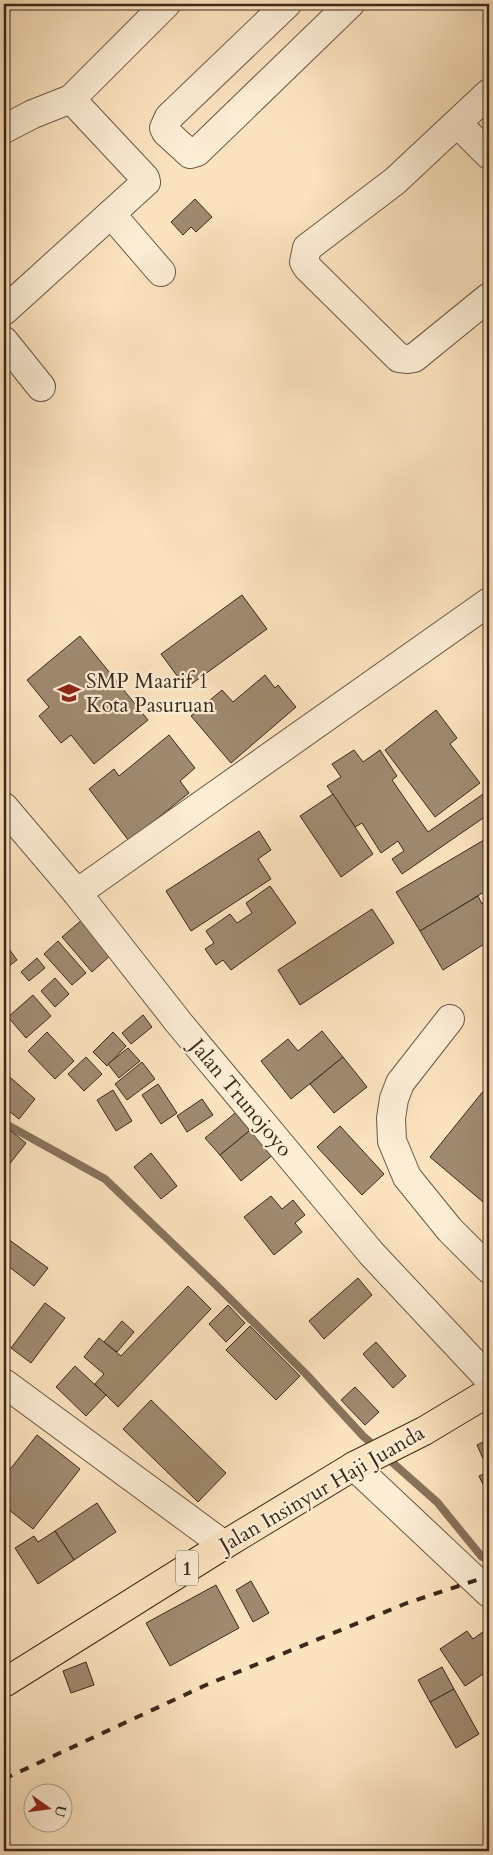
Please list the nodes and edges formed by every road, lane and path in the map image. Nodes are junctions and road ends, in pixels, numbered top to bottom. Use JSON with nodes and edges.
{"nodes":[{"id":1,"x":166,"y":4,"type":"edge"},
{"id":2,"x":287,"y":4,"type":"edge"},
{"id":3,"x":350,"y":4,"type":"edge"},
{"id":4,"x":489,"y":93,"type":"edge"},
{"id":5,"x":71,"y":99,"type":"junction"},
{"id":6,"x":458,"y":124,"type":"junction"},
{"id":7,"x":4,"y":129,"type":"edge"},
{"id":8,"x":489,"y":154,"type":"edge"},
{"id":9,"x":111,"y":214,"type":"junction"},
{"id":10,"x":161,"y":272,"type":"dead end"},
{"id":11,"x":489,"y":297,"type":"edge"},
{"id":12,"x":4,"y":312,"type":"edge"},
{"id":13,"x":4,"y":341,"type":"edge"},
{"id":14,"x":41,"y":387,"type":"dead end"},
{"id":15,"x":489,"y":602,"type":"edge"},
{"id":16,"x":4,"y":807,"type":"edge"},
{"id":17,"x":77,"y":893,"type":"junction"},
{"id":18,"x":450,"y":1019,"type":"dead end"},
{"id":19,"x":489,"y":1269,"type":"edge"},
{"id":20,"x":489,"y":1379,"type":"edge"},
{"id":21,"x":4,"y":1382,"type":"edge"},
{"id":22,"x":489,"y":1392,"type":"edge"},
{"id":23,"x":371,"y":1457,"type":"junction"},
{"id":24,"x":224,"y":1545,"type":"junction"},
{"id":25,"x":489,"y":1592,"type":"edge"},
{"id":26,"x":4,"y":1683,"type":"edge"}],
"edges":[{"from":1,"to":5,"type":"street"},
{"from":2,"to":3,"type":"street"},
{"from":4,"to":6,"type":"street"},
{"from":5,"to":7,"type":"street"},
{"from":5,"to":9,"type":"street"},
{"from":6,"to":8,"type":"street"},
{"from":6,"to":11,"type":"street"},
{"from":9,"to":10,"type":"street"},
{"from":9,"to":12,"type":"street"},
{"from":13,"to":14,"type":"street"},
{"from":15,"to":17,"type":"street"},
{"from":16,"to":17,"type":"street","name":"Jalan Trunojoyo"},
{"from":17,"to":20,"type":"street","name":"Jalan Trunojoyo"},
{"from":18,"to":19,"type":"street"},
{"from":21,"to":24,"type":"street"},
{"from":22,"to":23,"type":"highway","name":"Jalan Insinyur Haji Juanda","number":"1"},
{"from":23,"to":24,"type":"highway","name":"Jalan Insinyur Haji Juanda","number":"1"},
{"from":23,"to":25,"type":"street"},
{"from":24,"to":26,"type":"highway","name":"Jalan Insinyur Haji Juanda","number":"1"}]}
